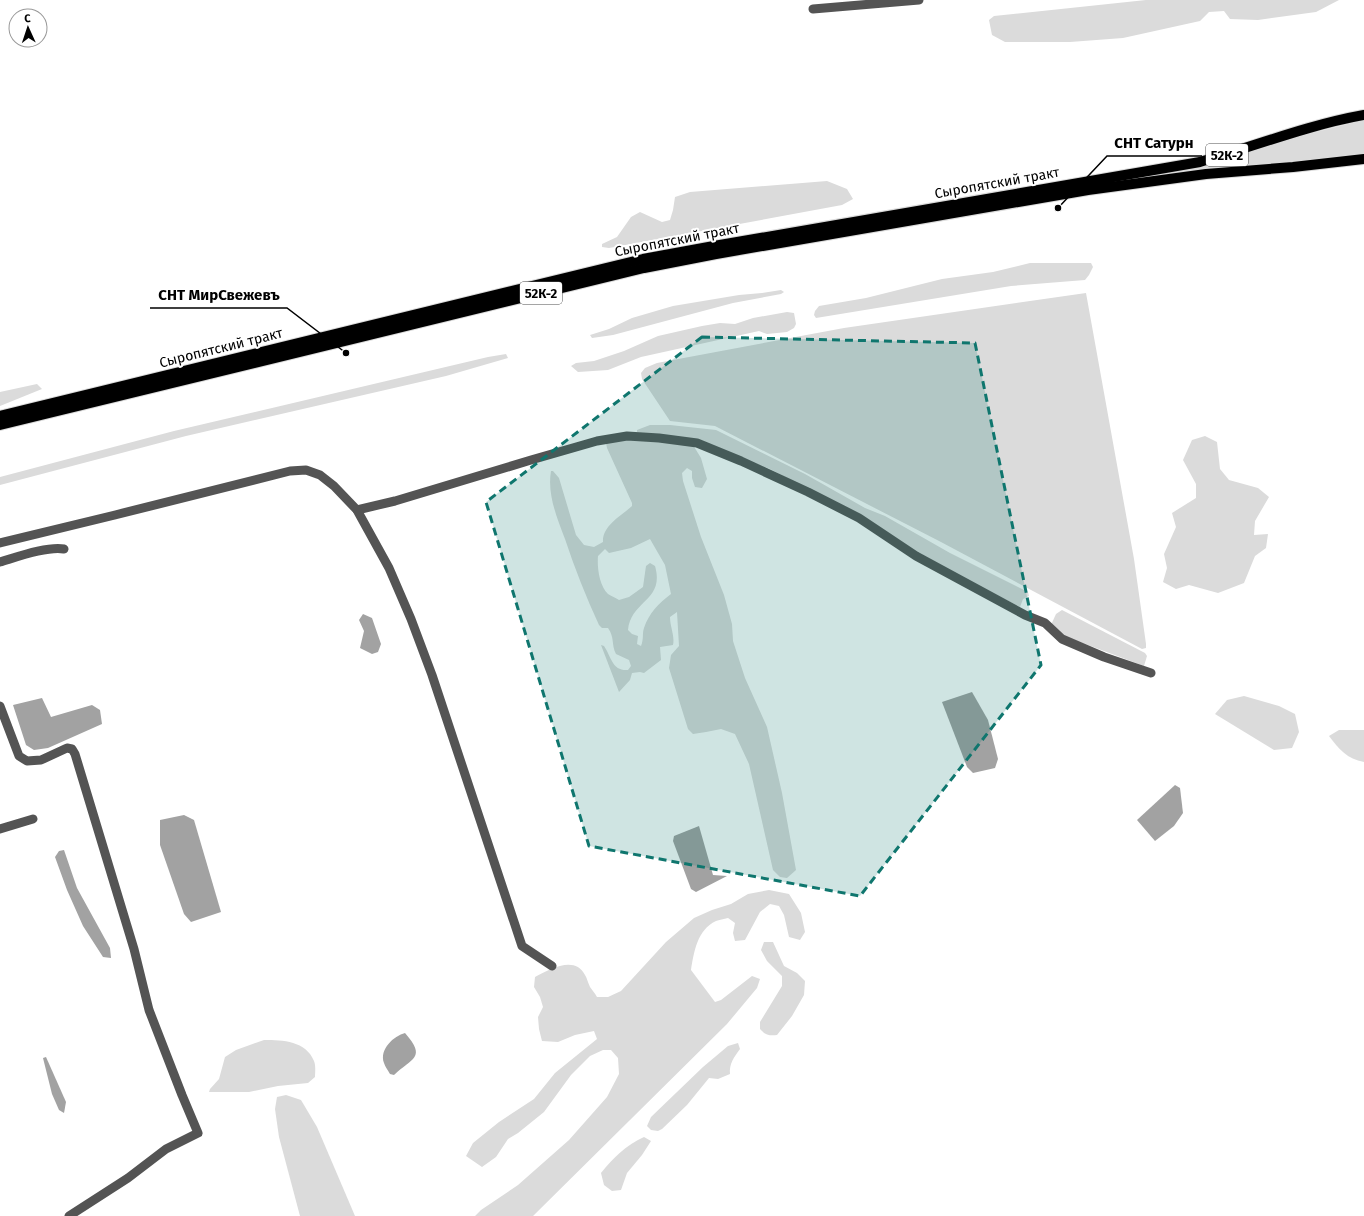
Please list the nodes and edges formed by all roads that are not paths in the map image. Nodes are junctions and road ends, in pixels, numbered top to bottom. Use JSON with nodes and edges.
{"nodes":[{"id":1,"x":919,"y":0,"type":"edge"},
{"id":2,"x":813,"y":9,"type":"dead end"},
{"id":3,"x":1364,"y":115,"type":"edge"},
{"id":4,"x":1364,"y":159,"type":"edge"},
{"id":5,"x":0,"y":416,"type":"edge"},
{"id":6,"x":0,"y":425,"type":"edge"},
{"id":7,"x":357,"y":510,"type":"junction"},
{"id":8,"x":0,"y":543,"type":"edge"},
{"id":9,"x":64,"y":549,"type":"dead end"},
{"id":10,"x":0,"y":562,"type":"edge"},
{"id":11,"x":1151,"y":673,"type":"dead end"},
{"id":12,"x":0,"y":706,"type":"edge"},
{"id":13,"x":34,"y":819,"type":"dead end"},
{"id":14,"x":0,"y":828,"type":"edge"},
{"id":15,"x":552,"y":966,"type":"dead end"},
{"id":16,"x":69,"y":1216,"type":"edge"}],
"edges":[{"from":1,"to":2,"type":"street"},
{"from":3,"to":5,"type":"main road","name":"Сыропятский тракт","number":"52К-2"},
{"from":4,"to":6,"type":"main road","name":"Сыропятский тракт","number":"52К-2"},
{"from":7,"to":8,"type":"street"},
{"from":7,"to":11,"type":"street"},
{"from":7,"to":15,"type":"street"},
{"from":9,"to":10,"type":"street"},
{"from":12,"to":16,"type":"street"},
{"from":13,"to":14,"type":"street"}]}
